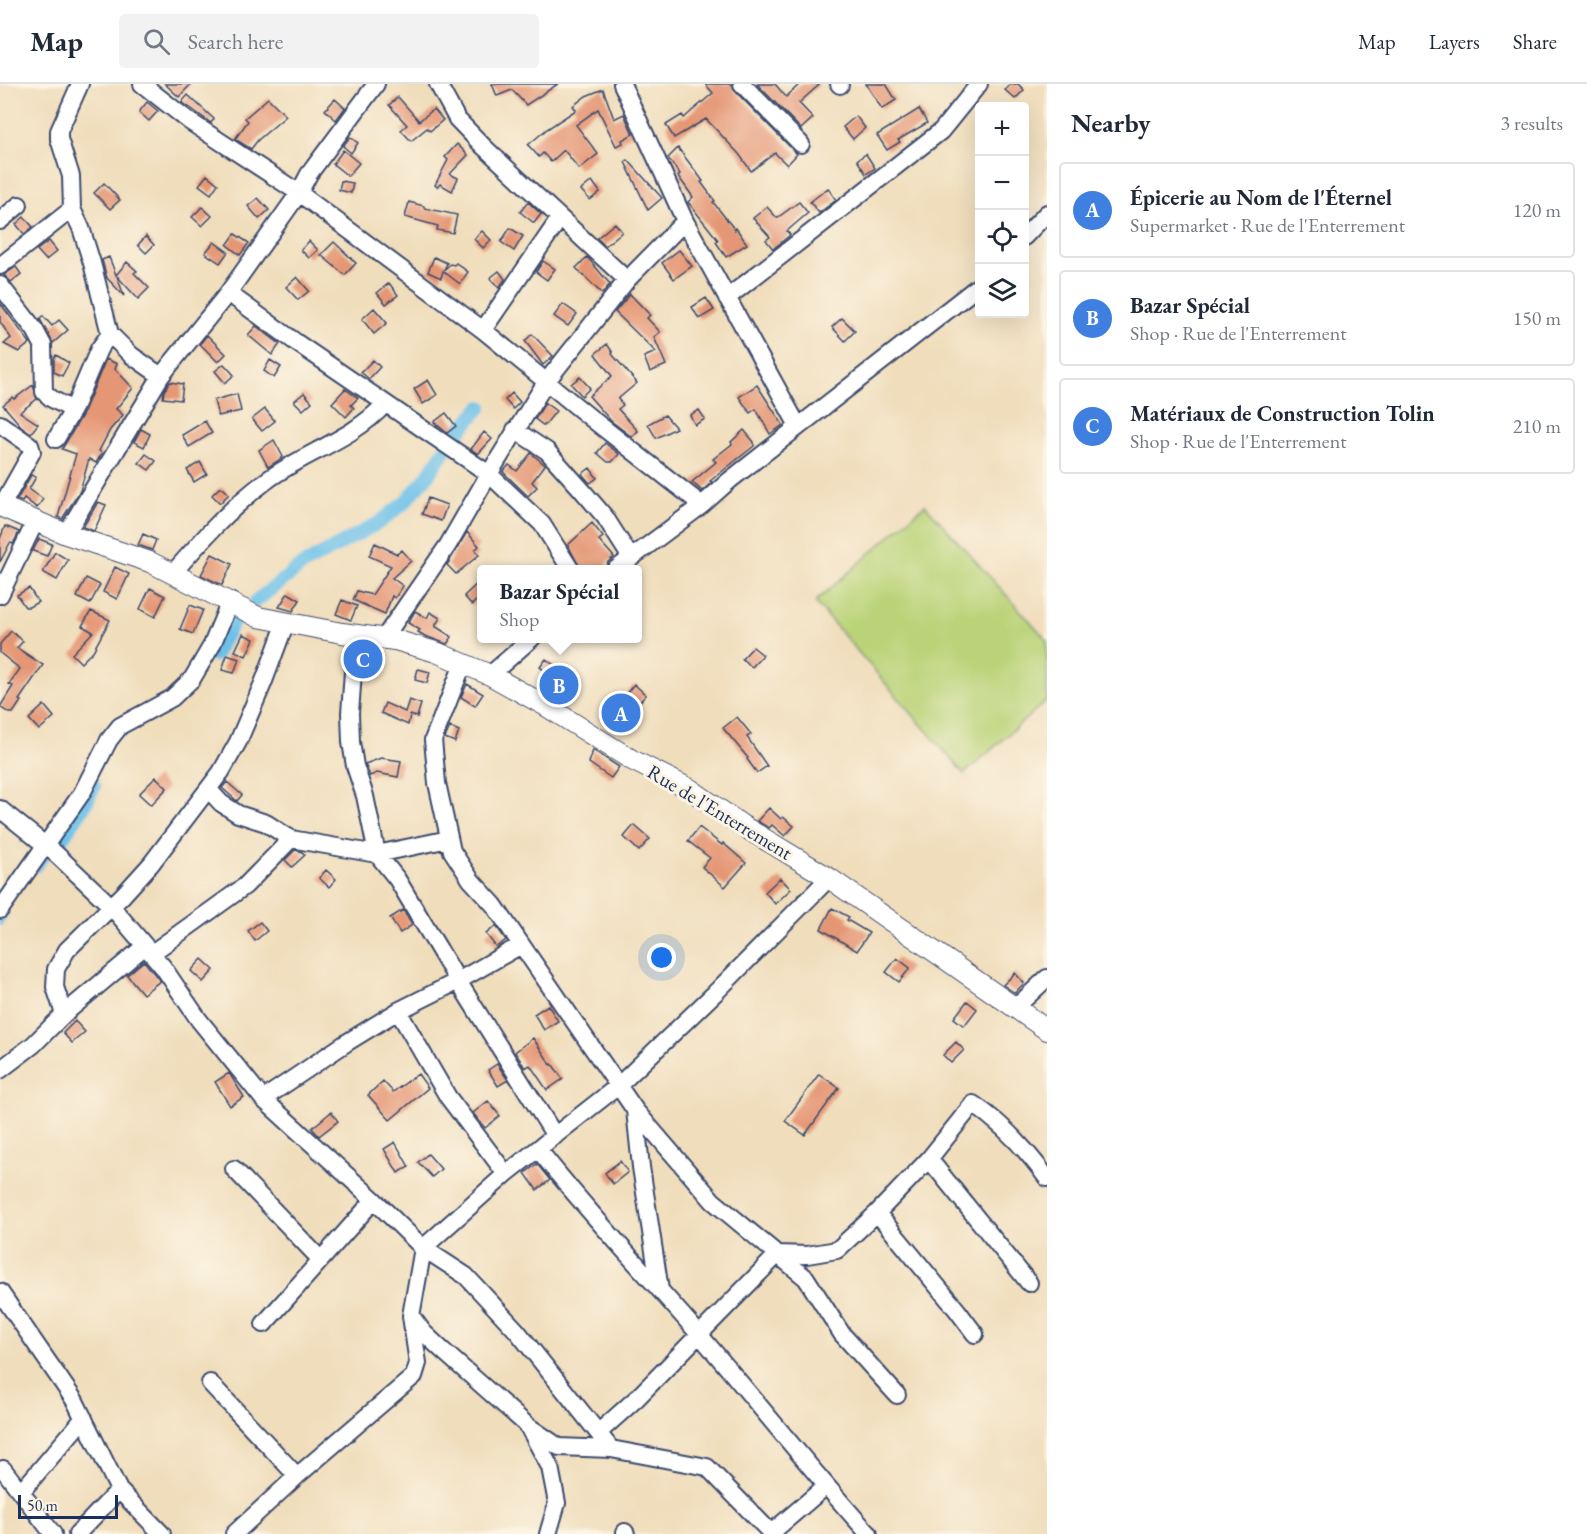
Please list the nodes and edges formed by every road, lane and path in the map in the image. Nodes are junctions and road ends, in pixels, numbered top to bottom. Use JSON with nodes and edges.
{"nodes":[{"id":1,"x":80,"y":84,"type":"edge"},
{"id":2,"x":142,"y":84,"type":"edge"},
{"id":3,"x":376,"y":84,"type":"edge"},
{"id":4,"x":438,"y":84,"type":"edge"},
{"id":5,"x":622,"y":84,"type":"edge"},
{"id":6,"x":742,"y":84,"type":"edge"},
{"id":7,"x":979,"y":84,"type":"edge"},
{"id":8,"x":801,"y":144,"type":"dead end"},
{"id":9,"x":299,"y":194,"type":"junction"},
{"id":10,"x":19,"y":206,"type":"dead end"},
{"id":11,"x":72,"y":209,"type":"junction"},
{"id":12,"x":1047,"y":213,"type":"edge"},
{"id":13,"x":560,"y":218,"type":"junction"},
{"id":14,"x":0,"y":221,"type":"edge"},
{"id":15,"x":686,"y":221,"type":"junction"},
{"id":16,"x":1029,"y":232,"type":"edge"},
{"id":17,"x":0,"y":266,"type":"edge"},
{"id":18,"x":627,"y":280,"type":"junction"},
{"id":19,"x":0,"y":285,"type":"edge"},
{"id":20,"x":975,"y":289,"type":"edge"},
{"id":21,"x":228,"y":293,"type":"junction"},
{"id":22,"x":728,"y":298,"type":"junction"},
{"id":23,"x":483,"y":330,"type":"junction"},
{"id":24,"x":110,"y":334,"type":"junction"},
{"id":25,"x":161,"y":376,"type":"junction"},
{"id":26,"x":546,"y":382,"type":"junction"},
{"id":27,"x":385,"y":404,"type":"junction"},
{"id":28,"x":73,"y":410,"type":"junction"},
{"id":29,"x":0,"y":424,"type":"edge"},
{"id":30,"x":798,"y":426,"type":"junction"},
{"id":31,"x":515,"y":430,"type":"junction"},
{"id":32,"x":56,"y":439,"type":"dead end"},
{"id":33,"x":489,"y":474,"type":"junction"},
{"id":34,"x":702,"y":505,"type":"junction"},
{"id":35,"x":1,"y":507,"type":"edge"},
{"id":36,"x":36,"y":520,"type":"junction"},
{"id":37,"x":66,"y":534,"type":"junction"},
{"id":38,"x":631,"y":558,"type":"junction"},
{"id":39,"x":568,"y":565,"type":"edge"},
{"id":40,"x":622,"y":565,"type":"edge"},
{"id":41,"x":172,"y":574,"type":"junction"},
{"id":42,"x":0,"y":595,"type":"edge"},
{"id":43,"x":230,"y":601,"type":"junction"},
{"id":44,"x":286,"y":622,"type":"junction"},
{"id":45,"x":359,"y":636,"type":"junction"},
{"id":46,"x":384,"y":638,"type":"junction"},
{"id":47,"x":527,"y":643,"type":"edge"},
{"id":48,"x":464,"y":664,"type":"junction"},
{"id":49,"x":490,"y":675,"type":"junction"},
{"id":50,"x":208,"y":789,"type":"junction"},
{"id":51,"x":0,"y":809,"type":"edge"},
{"id":52,"x":291,"y":839,"type":"junction"},
{"id":53,"x":448,"y":839,"type":"junction"},
{"id":54,"x":45,"y":846,"type":"junction"},
{"id":55,"x":378,"y":854,"type":"junction"},
{"id":56,"x":830,"y":878,"type":"junction"},
{"id":57,"x":111,"y":906,"type":"junction"},
{"id":58,"x":0,"y":910,"type":"edge"},
{"id":59,"x":521,"y":945,"type":"junction"},
{"id":60,"x":148,"y":949,"type":"junction"},
{"id":61,"x":1047,"y":978,"type":"edge"},
{"id":62,"x":458,"y":981,"type":"junction"},
{"id":63,"x":1015,"y":1008,"type":"junction"},
{"id":64,"x":398,"y":1011,"type":"junction"},
{"id":65,"x":64,"y":1014,"type":"junction"},
{"id":66,"x":1047,"y":1030,"type":"edge"},
{"id":67,"x":0,"y":1070,"type":"edge"},
{"id":68,"x":618,"y":1086,"type":"junction"},
{"id":69,"x":263,"y":1099,"type":"junction"},
{"id":70,"x":635,"y":1110,"type":"junction"},
{"id":71,"x":555,"y":1136,"type":"junction"},
{"id":72,"x":538,"y":1149,"type":"junction"},
{"id":73,"x":929,"y":1159,"type":"junction"},
{"id":74,"x":234,"y":1169,"type":"dead end"},
{"id":75,"x":506,"y":1174,"type":"junction"},
{"id":76,"x":1047,"y":1178,"type":"edge"},
{"id":77,"x":374,"y":1200,"type":"junction"},
{"id":78,"x":877,"y":1213,"type":"junction"},
{"id":79,"x":423,"y":1248,"type":"junction"},
{"id":80,"x":778,"y":1254,"type":"junction"},
{"id":81,"x":321,"y":1260,"type":"junction"},
{"id":82,"x":1029,"y":1283,"type":"dead end"},
{"id":83,"x":660,"y":1290,"type":"junction"},
{"id":84,"x":0,"y":1292,"type":"edge"},
{"id":85,"x":6,"y":1312,"type":"edge"},
{"id":86,"x":411,"y":1316,"type":"junction"},
{"id":87,"x":264,"y":1324,"type":"dead end"},
{"id":88,"x":699,"y":1334,"type":"junction"},
{"id":89,"x":975,"y":1334,"type":"dead end"},
{"id":90,"x":210,"y":1383,"type":"dead end"},
{"id":91,"x":897,"y":1395,"type":"dead end"},
{"id":92,"x":84,"y":1419,"type":"junction"},
{"id":93,"x":528,"y":1426,"type":"junction"},
{"id":94,"x":598,"y":1433,"type":"junction"},
{"id":95,"x":611,"y":1449,"type":"junction"},
{"id":96,"x":3,"y":1469,"type":"dead end"},
{"id":97,"x":297,"y":1476,"type":"junction"},
{"id":98,"x":826,"y":1486,"type":"junction"},
{"id":99,"x":119,"y":1490,"type":"junction"},
{"id":100,"x":21,"y":1492,"type":"junction"},
{"id":101,"x":53,"y":1534,"type":"edge"},
{"id":102,"x":77,"y":1534,"type":"edge"},
{"id":103,"x":162,"y":1534,"type":"edge"},
{"id":104,"x":234,"y":1534,"type":"edge"},
{"id":105,"x":548,"y":1534,"type":"edge"},
{"id":106,"x":771,"y":1534,"type":"edge"},
{"id":107,"x":869,"y":1534,"type":"edge"}],
"edges":[{"from":1,"to":11,"type":"street"},
{"from":2,"to":9,"type":"street"},
{"from":3,"to":9,"type":"street"},
{"from":4,"to":13,"type":"street"},
{"from":5,"to":15,"type":"street"},
{"from":6,"to":8,"type":"street"},
{"from":7,"to":22,"type":"street"},
{"from":9,"to":21,"type":"street"},
{"from":9,"to":23,"type":"street"},
{"from":10,"to":14,"type":"street"},
{"from":11,"to":17,"type":"street"},
{"from":11,"to":24,"type":"street"},
{"from":12,"to":16,"type":"street"},
{"from":13,"to":18,"type":"street"},
{"from":13,"to":23,"type":"street"},
{"from":15,"to":18,"type":"street"},
{"from":15,"to":22,"type":"street"},
{"from":18,"to":26,"type":"street"},
{"from":19,"to":28,"type":"street"},
{"from":20,"to":30,"type":"street"},
{"from":21,"to":25,"type":"street"},
{"from":21,"to":27,"type":"street"},
{"from":22,"to":30,"type":"street"},
{"from":23,"to":26,"type":"street"},
{"from":24,"to":25,"type":"street"},
{"from":24,"to":28,"type":"street"},
{"from":25,"to":37,"type":"street"},
{"from":26,"to":31,"type":"street"},
{"from":26,"to":34,"type":"street"},
{"from":27,"to":33,"type":"street"},
{"from":27,"to":41,"type":"street"},
{"from":28,"to":32,"type":"street"},
{"from":29,"to":35,"type":"street"},
{"from":30,"to":34,"type":"street"},
{"from":31,"to":33,"type":"street"},
{"from":31,"to":38,"type":"street"},
{"from":33,"to":39,"type":"street"},
{"from":33,"to":46,"type":"street"},
{"from":34,"to":38,"type":"street"},
{"from":35,"to":36,"type":"street","name":"Rue de l'Enterrement"},
{"from":36,"to":37,"type":"street","name":"Rue de l'Enterrement"},
{"from":36,"to":42,"type":"street"},
{"from":37,"to":41,"type":"street","name":"Rue de l'Enterrement"},
{"from":38,"to":40,"type":"street"},
{"from":41,"to":43,"type":"street","name":"Rue de l'Enterrement"},
{"from":43,"to":44,"type":"street","name":"Rue de l'Enterrement"},
{"from":43,"to":54,"type":"street"},
{"from":44,"to":45,"type":"street","name":"Rue de l'Enterrement"},
{"from":44,"to":50,"type":"street"},
{"from":45,"to":46,"type":"street","name":"Rue de l'Enterrement"},
{"from":45,"to":55,"type":"street"},
{"from":46,"to":48,"type":"street","name":"Rue de l'Enterrement"},
{"from":47,"to":49,"type":"street"},
{"from":48,"to":49,"type":"street","name":"Rue de l'Enterrement"},
{"from":48,"to":53,"type":"street"},
{"from":49,"to":56,"type":"street","name":"Rue de l'Enterrement"},
{"from":50,"to":52,"type":"street"},
{"from":50,"to":57,"type":"street"},
{"from":51,"to":54,"type":"street"},
{"from":52,"to":55,"type":"street"},
{"from":52,"to":60,"type":"street"},
{"from":53,"to":55,"type":"street"},
{"from":53,"to":59,"type":"street"},
{"from":54,"to":57,"type":"street"},
{"from":54,"to":58,"type":"street"},
{"from":55,"to":62,"type":"street"},
{"from":56,"to":63,"type":"street","name":"Rue de l'Enterrement"},
{"from":56,"to":68,"type":"street"},
{"from":57,"to":60,"type":"street"},
{"from":57,"to":65,"type":"street"},
{"from":59,"to":62,"type":"street"},
{"from":59,"to":68,"type":"street"},
{"from":60,"to":65,"type":"street"},
{"from":60,"to":69,"type":"street"},
{"from":61,"to":63,"type":"street"},
{"from":62,"to":64,"type":"street"},
{"from":62,"to":71,"type":"street"},
{"from":63,"to":66,"type":"street","name":"Rue de l'Enterrement"},
{"from":64,"to":69,"type":"street"},
{"from":64,"to":75,"type":"street"},
{"from":65,"to":67,"type":"street"},
{"from":68,"to":70,"type":"street"},
{"from":68,"to":71,"type":"street"},
{"from":69,"to":77,"type":"street"},
{"from":70,"to":80,"type":"street"},
{"from":70,"to":83,"type":"street"},
{"from":71,"to":72,"type":"street"},
{"from":72,"to":75,"type":"street"},
{"from":72,"to":83,"type":"street"},
{"from":73,"to":76,"type":"street"},
{"from":73,"to":78,"type":"street"},
{"from":73,"to":82,"type":"street"},
{"from":74,"to":81,"type":"street"},
{"from":75,"to":79,"type":"street"},
{"from":77,"to":79,"type":"street"},
{"from":77,"to":81,"type":"street"},
{"from":78,"to":80,"type":"street"},
{"from":78,"to":89,"type":"street"},
{"from":79,"to":86,"type":"street"},
{"from":79,"to":94,"type":"street"},
{"from":80,"to":88,"type":"street"},
{"from":80,"to":91,"type":"street"},
{"from":81,"to":87,"type":"street"},
{"from":83,"to":88,"type":"street"},
{"from":84,"to":85,"type":"street"},
{"from":85,"to":92,"type":"street"},
{"from":86,"to":93,"type":"street"},
{"from":86,"to":97,"type":"street"},
{"from":88,"to":94,"type":"street"},
{"from":88,"to":98,"type":"street"},
{"from":90,"to":97,"type":"street"},
{"from":92,"to":99,"type":"street"},
{"from":92,"to":100,"type":"street"},
{"from":93,"to":95,"type":"street"},
{"from":93,"to":105,"type":"street"},
{"from":94,"to":95,"type":"street"},
{"from":95,"to":106,"type":"street"},
{"from":96,"to":100,"type":"street"},
{"from":97,"to":104,"type":"street"},
{"from":98,"to":106,"type":"street"},
{"from":98,"to":107,"type":"street"},
{"from":99,"to":102,"type":"street"},
{"from":99,"to":103,"type":"street"},
{"from":100,"to":101,"type":"street"}]}
